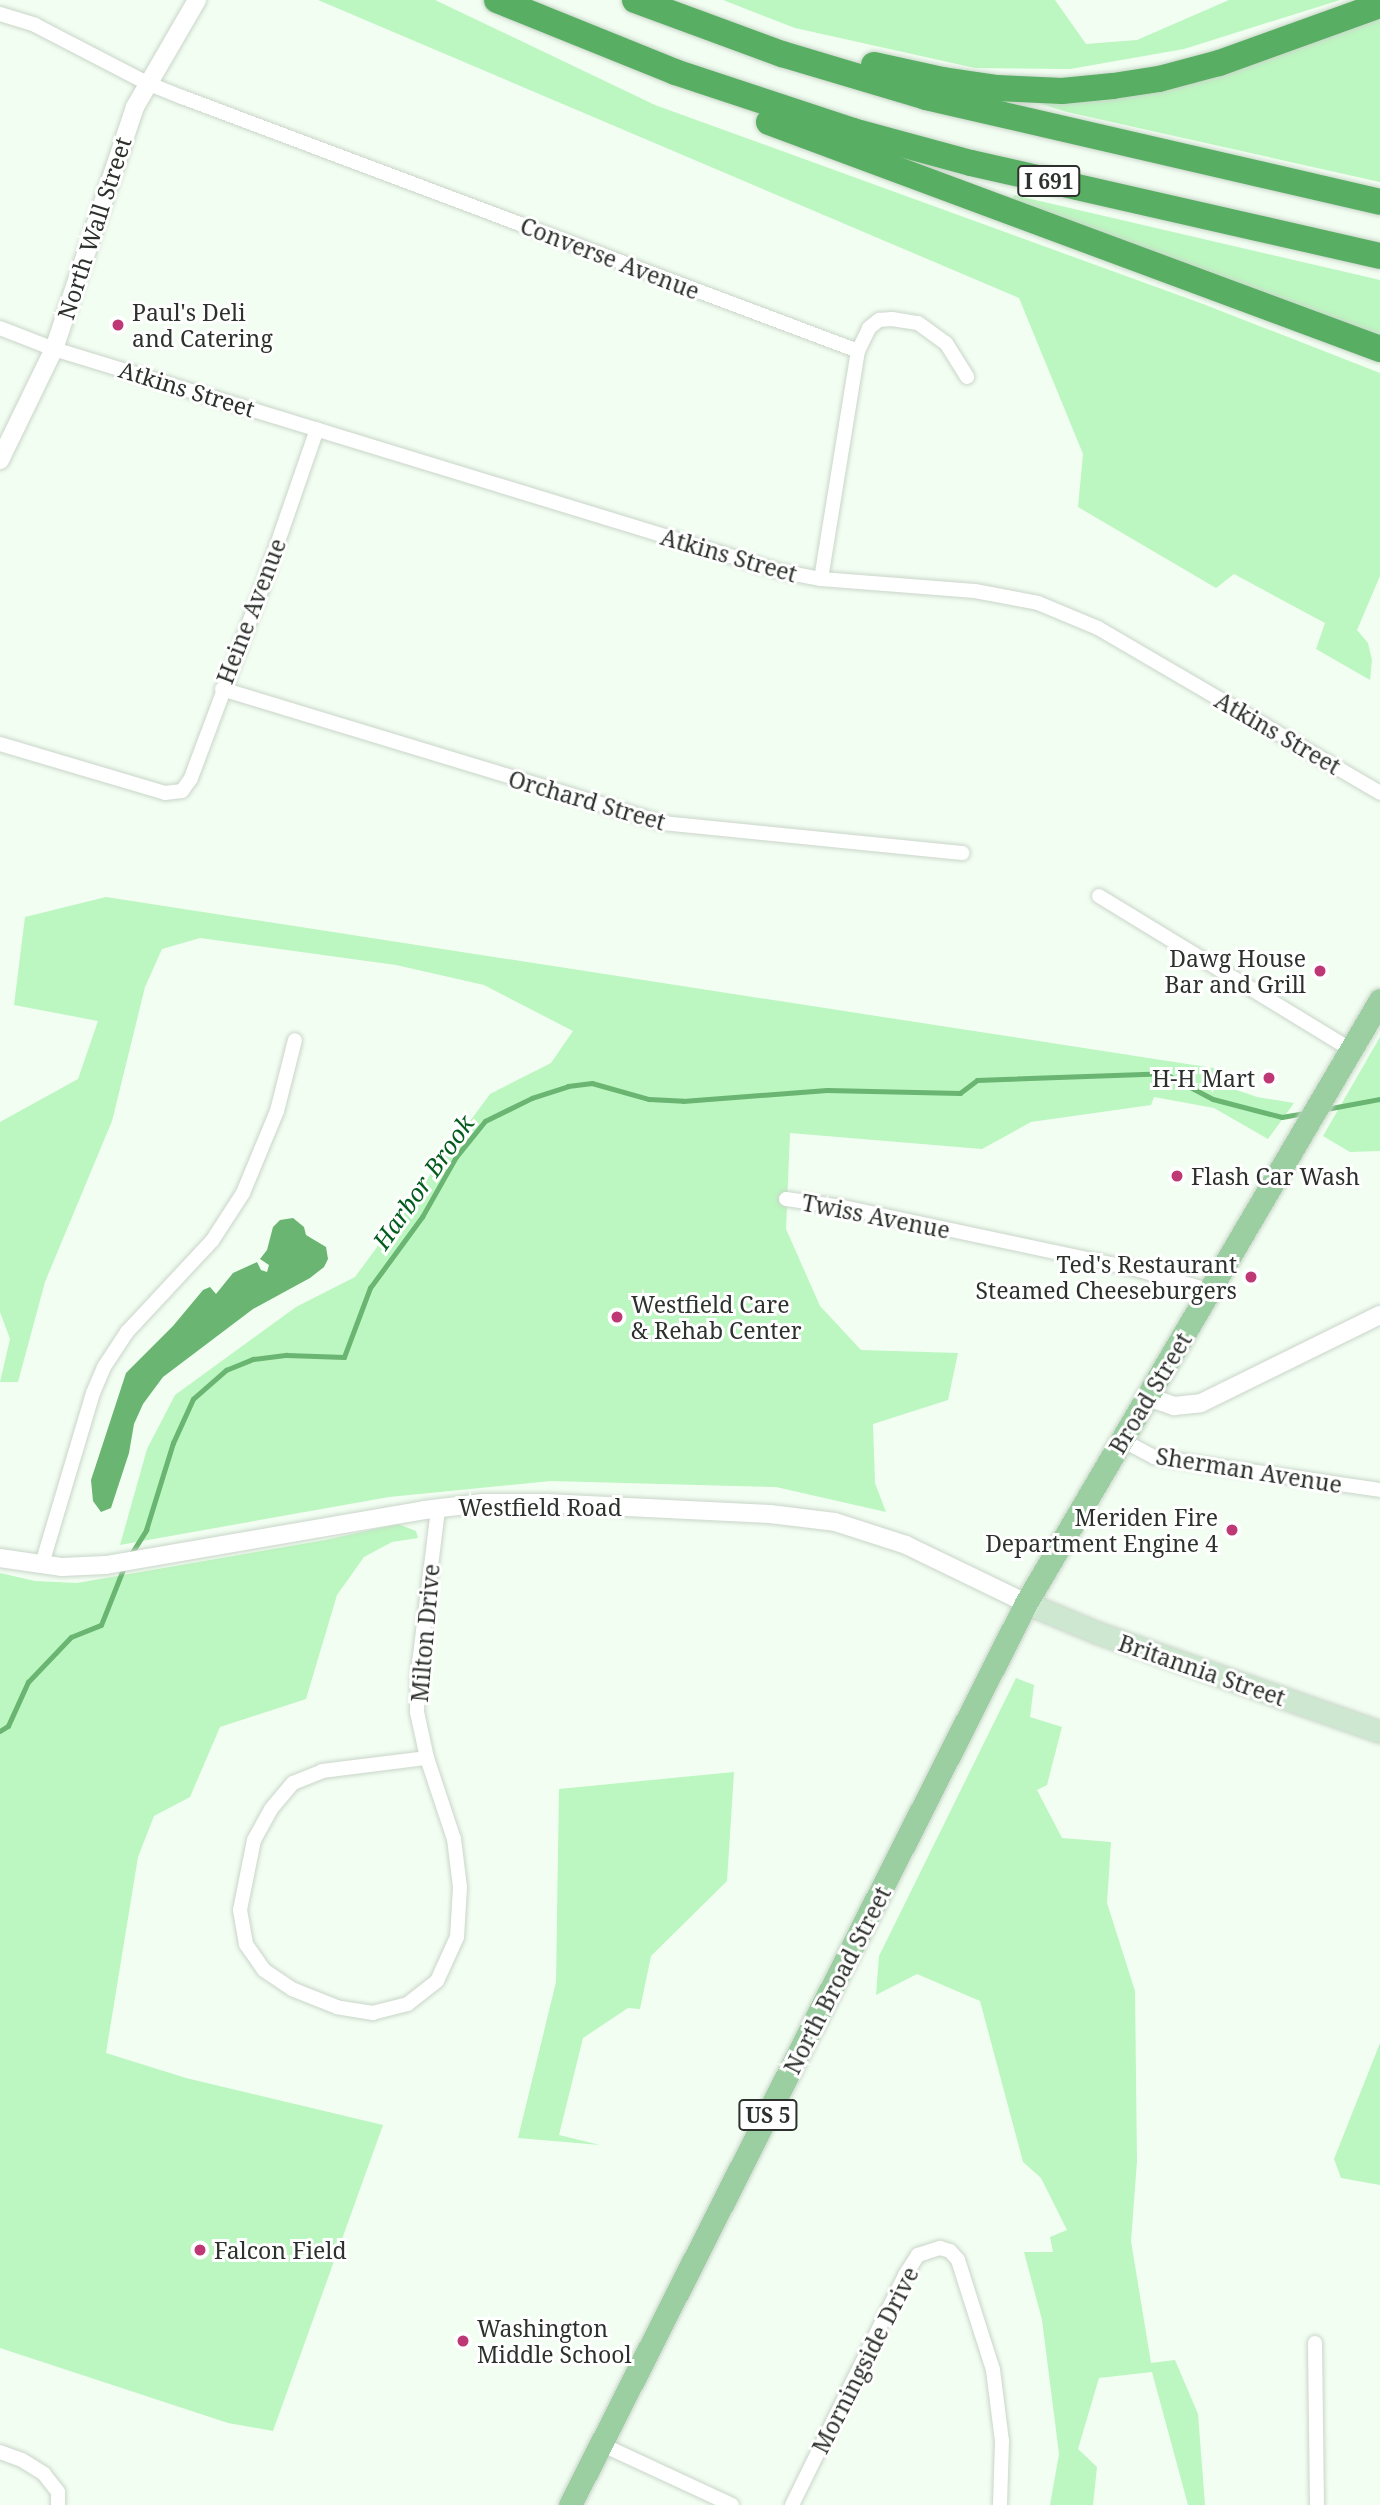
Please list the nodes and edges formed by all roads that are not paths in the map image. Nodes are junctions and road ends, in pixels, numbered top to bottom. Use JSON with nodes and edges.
{"nodes":[{"id":1,"x":197,"y":0,"type":"edge"},
{"id":2,"x":497,"y":0,"type":"edge"},
{"id":3,"x":635,"y":0,"type":"edge"},
{"id":4,"x":1380,"y":5,"type":"edge"},
{"id":5,"x":0,"y":14,"type":"edge"},
{"id":6,"x":796,"y":58,"type":"junction"},
{"id":7,"x":147,"y":83,"type":"junction"},
{"id":8,"x":722,"y":89,"type":"junction"},
{"id":9,"x":1380,"y":202,"type":"edge"},
{"id":10,"x":1380,"y":256,"type":"edge"},
{"id":11,"x":0,"y":328,"type":"edge"},
{"id":12,"x":54,"y":349,"type":"junction"},
{"id":13,"x":1380,"y":349,"type":"edge"},
{"id":14,"x":858,"y":351,"type":"junction"},
{"id":15,"x":967,"y":377,"type":"dead end"},
{"id":16,"x":317,"y":429,"type":"junction"},
{"id":17,"x":0,"y":460,"type":"edge"},
{"id":18,"x":821,"y":579,"type":"junction"},
{"id":19,"x":222,"y":689,"type":"junction"},
{"id":20,"x":0,"y":744,"type":"edge"},
{"id":21,"x":1380,"y":793,"type":"edge"},
{"id":22,"x":964,"y":853,"type":"dead end"},
{"id":23,"x":1099,"y":896,"type":"dead end"},
{"id":24,"x":1380,"y":1000,"type":"edge"},
{"id":25,"x":295,"y":1040,"type":"dead end"},
{"id":26,"x":1351,"y":1049,"type":"junction"},
{"id":27,"x":786,"y":1199,"type":"dead end"},
{"id":28,"x":1211,"y":1291,"type":"junction"},
{"id":29,"x":1380,"y":1315,"type":"edge"},
{"id":30,"x":1148,"y":1397,"type":"junction"},
{"id":31,"x":1122,"y":1440,"type":"junction"},
{"id":32,"x":1380,"y":1490,"type":"edge"},
{"id":33,"x":438,"y":1508,"type":"junction"},
{"id":34,"x":0,"y":1558,"type":"edge"},
{"id":35,"x":42,"y":1564,"type":"junction"},
{"id":36,"x":1026,"y":1604,"type":"junction"},
{"id":37,"x":1380,"y":1732,"type":"edge"},
{"id":38,"x":427,"y":1758,"type":"junction"},
{"id":39,"x":1315,"y":2343,"type":"dead end"},
{"id":40,"x":603,"y":2445,"type":"junction"},
{"id":41,"x":0,"y":2452,"type":"edge"},
{"id":42,"x":58,"y":2505,"type":"edge"},
{"id":43,"x":570,"y":2505,"type":"edge"},
{"id":44,"x":732,"y":2505,"type":"edge"},
{"id":45,"x":792,"y":2505,"type":"edge"},
{"id":46,"x":1000,"y":2505,"type":"edge"},
{"id":47,"x":1317,"y":2505,"type":"edge"}],
"edges":[{"from":1,"to":7,"type":"street","name":"North Wall Street"},
{"from":2,"to":8,"type":"highway","number":"I 691"},
{"from":3,"to":6,"type":"highway","number":"I 691"},
{"from":4,"to":6,"type":"highway"},
{"from":5,"to":7,"type":"street","name":"Converse Avenue"},
{"from":6,"to":9,"type":"highway","number":"I 691"},
{"from":7,"to":12,"type":"street","name":"North Wall Street"},
{"from":7,"to":14,"type":"street","name":"Converse Avenue"},
{"from":8,"to":10,"type":"highway","number":"I 691"},
{"from":8,"to":13,"type":"highway"},
{"from":11,"to":12,"type":"street","name":"Atkins Street"},
{"from":12,"to":16,"type":"street","name":"Atkins Street"},
{"from":12,"to":17,"type":"street","name":"North Wall Street"},
{"from":14,"to":15,"type":"street"},
{"from":14,"to":18,"type":"street"},
{"from":16,"to":18,"type":"street","name":"Atkins Street"},
{"from":16,"to":19,"type":"street","name":"Heine Avenue"},
{"from":18,"to":21,"type":"street","name":"Atkins Street"},
{"from":19,"to":20,"type":"street","name":"Heine Avenue"},
{"from":19,"to":22,"type":"street","name":"Orchard Street"},
{"from":23,"to":26,"type":"street"},
{"from":24,"to":26,"type":"main road","name":"Broad Street","number":"US 5"},
{"from":25,"to":35,"type":"street"},
{"from":26,"to":28,"type":"main road","name":"Broad Street","number":"US 5"},
{"from":27,"to":28,"type":"street","name":"Twiss Avenue"},
{"from":28,"to":30,"type":"main road","name":"Broad Street","number":"US 5"},
{"from":29,"to":30,"type":"street"},
{"from":30,"to":31,"type":"main road","name":"Broad Street","number":"US 5"},
{"from":31,"to":32,"type":"street","name":"Sherman Avenue"},
{"from":31,"to":36,"type":"main road","name":"Broad Street","number":"US 5"},
{"from":33,"to":35,"type":"street","name":"Westfield Road"},
{"from":33,"to":36,"type":"street","name":"Westfield Road"},
{"from":33,"to":38,"type":"street","name":"Milton Drive"},
{"from":34,"to":35,"type":"street","name":"Westfield Road"},
{"from":36,"to":37,"type":"main road","name":"Britannia Street"},
{"from":36,"to":40,"type":"main road","name":"North Broad Street","number":"US 5"},
{"from":38,"to":38,"type":"street","name":"Milton Drive"},
{"from":39,"to":47,"type":"street"},
{"from":40,"to":43,"type":"main road","name":"North Broad Street","number":"US 5"},
{"from":40,"to":44,"type":"street"},
{"from":41,"to":42,"type":"street"},
{"from":45,"to":46,"type":"street","name":"Morningside Drive"}]}
